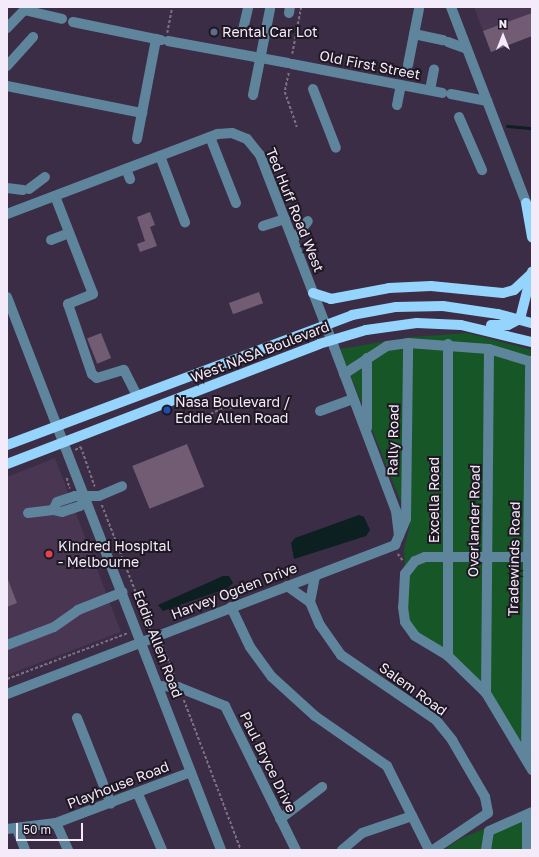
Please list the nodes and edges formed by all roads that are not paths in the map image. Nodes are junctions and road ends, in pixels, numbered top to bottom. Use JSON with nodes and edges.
{"nodes":[{"id":1,"x":248,"y":7,"type":"edge"},
{"id":2,"x":451,"y":7,"type":"edge"},
{"id":3,"x":25,"y":8,"type":"edge"},
{"id":4,"x":270,"y":9,"type":"dead end"},
{"id":5,"x":419,"y":10,"type":"dead end"},
{"id":6,"x":62,"y":19,"type":"dead end"},
{"id":7,"x":73,"y":22,"type":"dead end"},
{"id":8,"x":7,"y":28,"type":"edge"},
{"id":9,"x":242,"y":34,"type":"dead end"},
{"id":10,"x":414,"y":34,"type":"junction"},
{"id":11,"x":34,"y":37,"type":"dead end"},
{"id":12,"x":162,"y":40,"type":"junction"},
{"id":13,"x":467,"y":49,"type":"junction"},
{"id":14,"x":260,"y":58,"type":"junction"},
{"id":15,"x":408,"y":65,"type":"dead end"},
{"id":16,"x":7,"y":66,"type":"edge"},
{"id":17,"x":434,"y":69,"type":"dead end"},
{"id":18,"x":401,"y":85,"type":"junction"},
{"id":19,"x":7,"y":86,"type":"edge"},
{"id":20,"x":313,"y":89,"type":"dead end"},
{"id":21,"x":430,"y":90,"type":"junction"},
{"id":22,"x":254,"y":95,"type":"dead end"},
{"id":23,"x":487,"y":101,"type":"junction"},
{"id":24,"x":397,"y":105,"type":"dead end"},
{"id":25,"x":142,"y":113,"type":"junction"},
{"id":26,"x":459,"y":117,"type":"dead end"},
{"id":27,"x":210,"y":137,"type":"junction"},
{"id":28,"x":137,"y":139,"type":"dead end"},
{"id":29,"x":336,"y":148,"type":"dead end"},
{"id":30,"x":160,"y":156,"type":"junction"},
{"id":31,"x":126,"y":169,"type":"junction"},
{"id":32,"x":482,"y":170,"type":"dead end"},
{"id":33,"x":45,"y":177,"type":"dead end"},
{"id":34,"x":130,"y":180,"type":"dead end"},
{"id":35,"x":7,"y":188,"type":"edge"},
{"id":36,"x":55,"y":196,"type":"junction"},
{"id":37,"x":236,"y":203,"type":"dead end"},
{"id":38,"x":526,"y":203,"type":"junction"},
{"id":39,"x":7,"y":206,"type":"edge"},
{"id":40,"x":21,"y":209,"type":"junction"},
{"id":41,"x":7,"y":214,"type":"edge"},
{"id":42,"x":532,"y":216,"type":"edge"},
{"id":43,"x":285,"y":219,"type":"junction"},
{"id":44,"x":308,"y":221,"type":"dead end"},
{"id":45,"x":185,"y":222,"type":"dead end"},
{"id":46,"x":263,"y":226,"type":"dead end"},
{"id":47,"x":69,"y":233,"type":"junction"},
{"id":48,"x":532,"y":237,"type":"edge"},
{"id":49,"x":51,"y":240,"type":"dead end"},
{"id":50,"x":292,"y":240,"type":"junction"},
{"id":51,"x":532,"y":272,"type":"edge"},
{"id":52,"x":313,"y":293,"type":"junction"},
{"id":53,"x":7,"y":297,"type":"edge"},
{"id":54,"x":520,"y":319,"type":"junction"},
{"id":55,"x":532,"y":323,"type":"edge"},
{"id":56,"x":325,"y":324,"type":"junction"},
{"id":57,"x":461,"y":325,"type":"junction"},
{"id":58,"x":331,"y":340,"type":"junction"},
{"id":59,"x":532,"y":342,"type":"edge"},
{"id":60,"x":408,"y":343,"type":"junction"},
{"id":61,"x":448,"y":344,"type":"junction"},
{"id":62,"x":489,"y":349,"type":"junction"},
{"id":63,"x":367,"y":358,"type":"junction"},
{"id":64,"x":531,"y":362,"type":"edge"},
{"id":65,"x":344,"y":374,"type":"junction"},
{"id":66,"x":137,"y":395,"type":"junction"},
{"id":67,"x":353,"y":399,"type":"junction"},
{"id":68,"x":320,"y":411,"type":"dead end"},
{"id":69,"x":56,"y":426,"type":"junction"},
{"id":70,"x":367,"y":436,"type":"junction"},
{"id":71,"x":64,"y":442,"type":"junction"},
{"id":72,"x":7,"y":445,"type":"edge"},
{"id":73,"x":7,"y":464,"type":"edge"},
{"id":74,"x":122,"y":486,"type":"dead end"},
{"id":75,"x":86,"y":498,"type":"junction"},
{"id":76,"x":53,"y":510,"type":"junction"},
{"id":77,"x":28,"y":513,"type":"dead end"},
{"id":78,"x":397,"y":540,"type":"junction"},
{"id":79,"x":447,"y":556,"type":"junction"},
{"id":80,"x":530,"y":557,"type":"edge"},
{"id":81,"x":487,"y":558,"type":"junction"},
{"id":82,"x":315,"y":576,"type":"junction"},
{"id":83,"x":287,"y":586,"type":"junction"},
{"id":84,"x":123,"y":592,"type":"junction"},
{"id":85,"x":310,"y":602,"type":"junction"},
{"id":86,"x":231,"y":607,"type":"junction"},
{"id":87,"x":143,"y":642,"type":"junction"},
{"id":88,"x":7,"y":645,"type":"edge"},
{"id":89,"x":448,"y":656,"type":"junction"},
{"id":90,"x":159,"y":686,"type":"junction"},
{"id":91,"x":486,"y":693,"type":"junction"},
{"id":92,"x":7,"y":694,"type":"edge"},
{"id":93,"x":77,"y":718,"type":"dead end"},
{"id":94,"x":526,"y":757,"type":"junction"},
{"id":95,"x":532,"y":770,"type":"edge"},
{"id":96,"x":191,"y":772,"type":"junction"},
{"id":97,"x":322,"y":787,"type":"dead end"},
{"id":98,"x":138,"y":794,"type":"junction"},
{"id":99,"x":111,"y":804,"type":"junction"},
{"id":100,"x":529,"y":814,"type":"edge"},
{"id":101,"x":412,"y":816,"type":"junction"},
{"id":102,"x":280,"y":819,"type":"junction"},
{"id":103,"x":56,"y":823,"type":"junction"},
{"id":104,"x":12,"y":829,"type":"edge"},
{"id":105,"x":25,"y":850,"type":"edge"},
{"id":106,"x":68,"y":850,"type":"edge"},
{"id":107,"x":162,"y":850,"type":"edge"},
{"id":108,"x":221,"y":850,"type":"edge"},
{"id":109,"x":296,"y":850,"type":"edge"},
{"id":110,"x":342,"y":850,"type":"edge"},
{"id":111,"x":429,"y":850,"type":"edge"},
{"id":112,"x":433,"y":850,"type":"edge"},
{"id":113,"x":486,"y":850,"type":"edge"},
{"id":114,"x":527,"y":850,"type":"edge"}],
"edges":[{"from":1,"to":9,"type":"street"},
{"from":2,"to":13,"type":"street"},
{"from":3,"to":6,"type":"street"},
{"from":3,"to":8,"type":"street"},
{"from":4,"to":14,"type":"street"},
{"from":5,"to":10,"type":"street"},
{"from":7,"to":12,"type":"street","name":"Old First Street"},
{"from":10,"to":13,"type":"street"},
{"from":10,"to":15,"type":"street"},
{"from":11,"to":16,"type":"street"},
{"from":12,"to":14,"type":"street","name":"Old First Street"},
{"from":12,"to":25,"type":"street"},
{"from":13,"to":23,"type":"street"},
{"from":14,"to":18,"type":"street","name":"Old First Street"},
{"from":14,"to":22,"type":"street"},
{"from":17,"to":21,"type":"street"},
{"from":18,"to":21,"type":"street","name":"Old First Street"},
{"from":18,"to":24,"type":"street"},
{"from":19,"to":25,"type":"street"},
{"from":20,"to":29,"type":"street"},
{"from":21,"to":23,"type":"street","name":"Old First Street"},
{"from":23,"to":38,"type":"street"},
{"from":25,"to":28,"type":"street"},
{"from":26,"to":32,"type":"street"},
{"from":27,"to":30,"type":"street","name":"Ted Huff Road West"},
{"from":27,"to":37,"type":"street"},
{"from":27,"to":43,"type":"street","name":"Ted Huff Road West"},
{"from":30,"to":31,"type":"street","name":"Ted Huff Road West"},
{"from":30,"to":45,"type":"street"},
{"from":31,"to":34,"type":"street"},
{"from":31,"to":36,"type":"street","name":"Ted Huff Road West"},
{"from":33,"to":35,"type":"street"},
{"from":36,"to":40,"type":"street","name":"Ted Huff Road West"},
{"from":36,"to":47,"type":"street"},
{"from":38,"to":42,"type":"street"},
{"from":38,"to":48,"type":"main road"},
{"from":39,"to":40,"type":"street"},
{"from":40,"to":41,"type":"street","name":"Ted Huff Road West"},
{"from":43,"to":46,"type":"street"},
{"from":43,"to":50,"type":"street","name":"Ted Huff Road West"},
{"from":44,"to":50,"type":"street"},
{"from":47,"to":49,"type":"street"},
{"from":47,"to":66,"type":"street"},
{"from":50,"to":52,"type":"street","name":"Ted Huff Road West"},
{"from":51,"to":52,"type":"main road"},
{"from":51,"to":54,"type":"main road"},
{"from":52,"to":56,"type":"street","name":"Ted Huff Road West"},
{"from":53,"to":69,"type":"street","name":"Eddie Allen Road"},
{"from":54,"to":55,"type":"main road","name":"West NASA Boulevard"},
{"from":54,"to":56,"type":"main road","name":"West NASA Boulevard"},
{"from":54,"to":57,"type":"main road"},
{"from":56,"to":58,"type":"street","name":"Ted Huff Road West"},
{"from":56,"to":66,"type":"main road","name":"West NASA Boulevard"},
{"from":57,"to":58,"type":"main road","name":"West NASA Boulevard"},
{"from":57,"to":59,"type":"main road","name":"West NASA Boulevard"},
{"from":58,"to":65,"type":"street","name":"Ted Huff Road West"},
{"from":58,"to":71,"type":"main road","name":"West NASA Boulevard"},
{"from":60,"to":61,"type":"street"},
{"from":60,"to":63,"type":"street"},
{"from":60,"to":78,"type":"street","name":"Rally Road"},
{"from":61,"to":62,"type":"street"},
{"from":61,"to":79,"type":"street","name":"Excella Road"},
{"from":62,"to":64,"type":"street"},
{"from":62,"to":81,"type":"street","name":"Overlander Road"},
{"from":63,"to":65,"type":"street"},
{"from":63,"to":70,"type":"street"},
{"from":64,"to":80,"type":"street","name":"Tradewinds Road"},
{"from":65,"to":67,"type":"street","name":"Ted Huff Road West"},
{"from":66,"to":69,"type":"main road","name":"West NASA Boulevard"},
{"from":67,"to":68,"type":"street"},
{"from":67,"to":70,"type":"street","name":"Ted Huff Road West"},
{"from":69,"to":71,"type":"street","name":"Eddie Allen Road"},
{"from":69,"to":72,"type":"main road","name":"West NASA Boulevard"},
{"from":70,"to":78,"type":"street","name":"Ted Huff Road West"},
{"from":71,"to":73,"type":"main road","name":"West NASA Boulevard"},
{"from":71,"to":75,"type":"street","name":"Eddie Allen Road"},
{"from":74,"to":75,"type":"street"},
{"from":75,"to":76,"type":"street"},
{"from":75,"to":76,"type":"street"},
{"from":75,"to":84,"type":"street","name":"Eddie Allen Road"},
{"from":76,"to":77,"type":"street"},
{"from":78,"to":82,"type":"street","name":"Harvey Ogden Drive"},
{"from":79,"to":81,"type":"street"},
{"from":79,"to":89,"type":"street","name":"Excella Road"},
{"from":79,"to":89,"type":"street"},
{"from":80,"to":81,"type":"street"},
{"from":80,"to":94,"type":"street","name":"Tradewinds Road"},
{"from":81,"to":91,"type":"street","name":"Overlander Road"},
{"from":82,"to":83,"type":"street","name":"Harvey Ogden Drive"},
{"from":82,"to":85,"type":"street"},
{"from":83,"to":85,"type":"street"},
{"from":83,"to":86,"type":"street","name":"Harvey Ogden Drive"},
{"from":84,"to":87,"type":"street","name":"Eddie Allen Road"},
{"from":84,"to":88,"type":"street"},
{"from":85,"to":112,"type":"street","name":"Salem Road"},
{"from":86,"to":87,"type":"street","name":"Harvey Ogden Drive"},
{"from":86,"to":101,"type":"street"},
{"from":87,"to":90,"type":"street","name":"Eddie Allen Road"},
{"from":87,"to":92,"type":"street","name":"Harvey Ogden Drive"},
{"from":89,"to":91,"type":"street"},
{"from":90,"to":96,"type":"street","name":"Eddie Allen Road"},
{"from":90,"to":102,"type":"street","name":"Paul Bryce Drive"},
{"from":91,"to":94,"type":"street"},
{"from":93,"to":99,"type":"street"},
{"from":94,"to":95,"type":"street"},
{"from":96,"to":98,"type":"street","name":"Playhouse Road"},
{"from":96,"to":108,"type":"street","name":"Eddie Allen Road"},
{"from":97,"to":102,"type":"street"},
{"from":98,"to":99,"type":"street","name":"Playhouse Road"},
{"from":98,"to":107,"type":"street"},
{"from":99,"to":103,"type":"street","name":"Playhouse Road"},
{"from":100,"to":113,"type":"street"},
{"from":100,"to":114,"type":"street"},
{"from":101,"to":110,"type":"street"},
{"from":101,"to":111,"type":"street"},
{"from":102,"to":109,"type":"street","name":"Paul Bryce Drive"},
{"from":103,"to":104,"type":"street","name":"Playhouse Road"},
{"from":103,"to":106,"type":"street"},
{"from":104,"to":105,"type":"street"}]}
